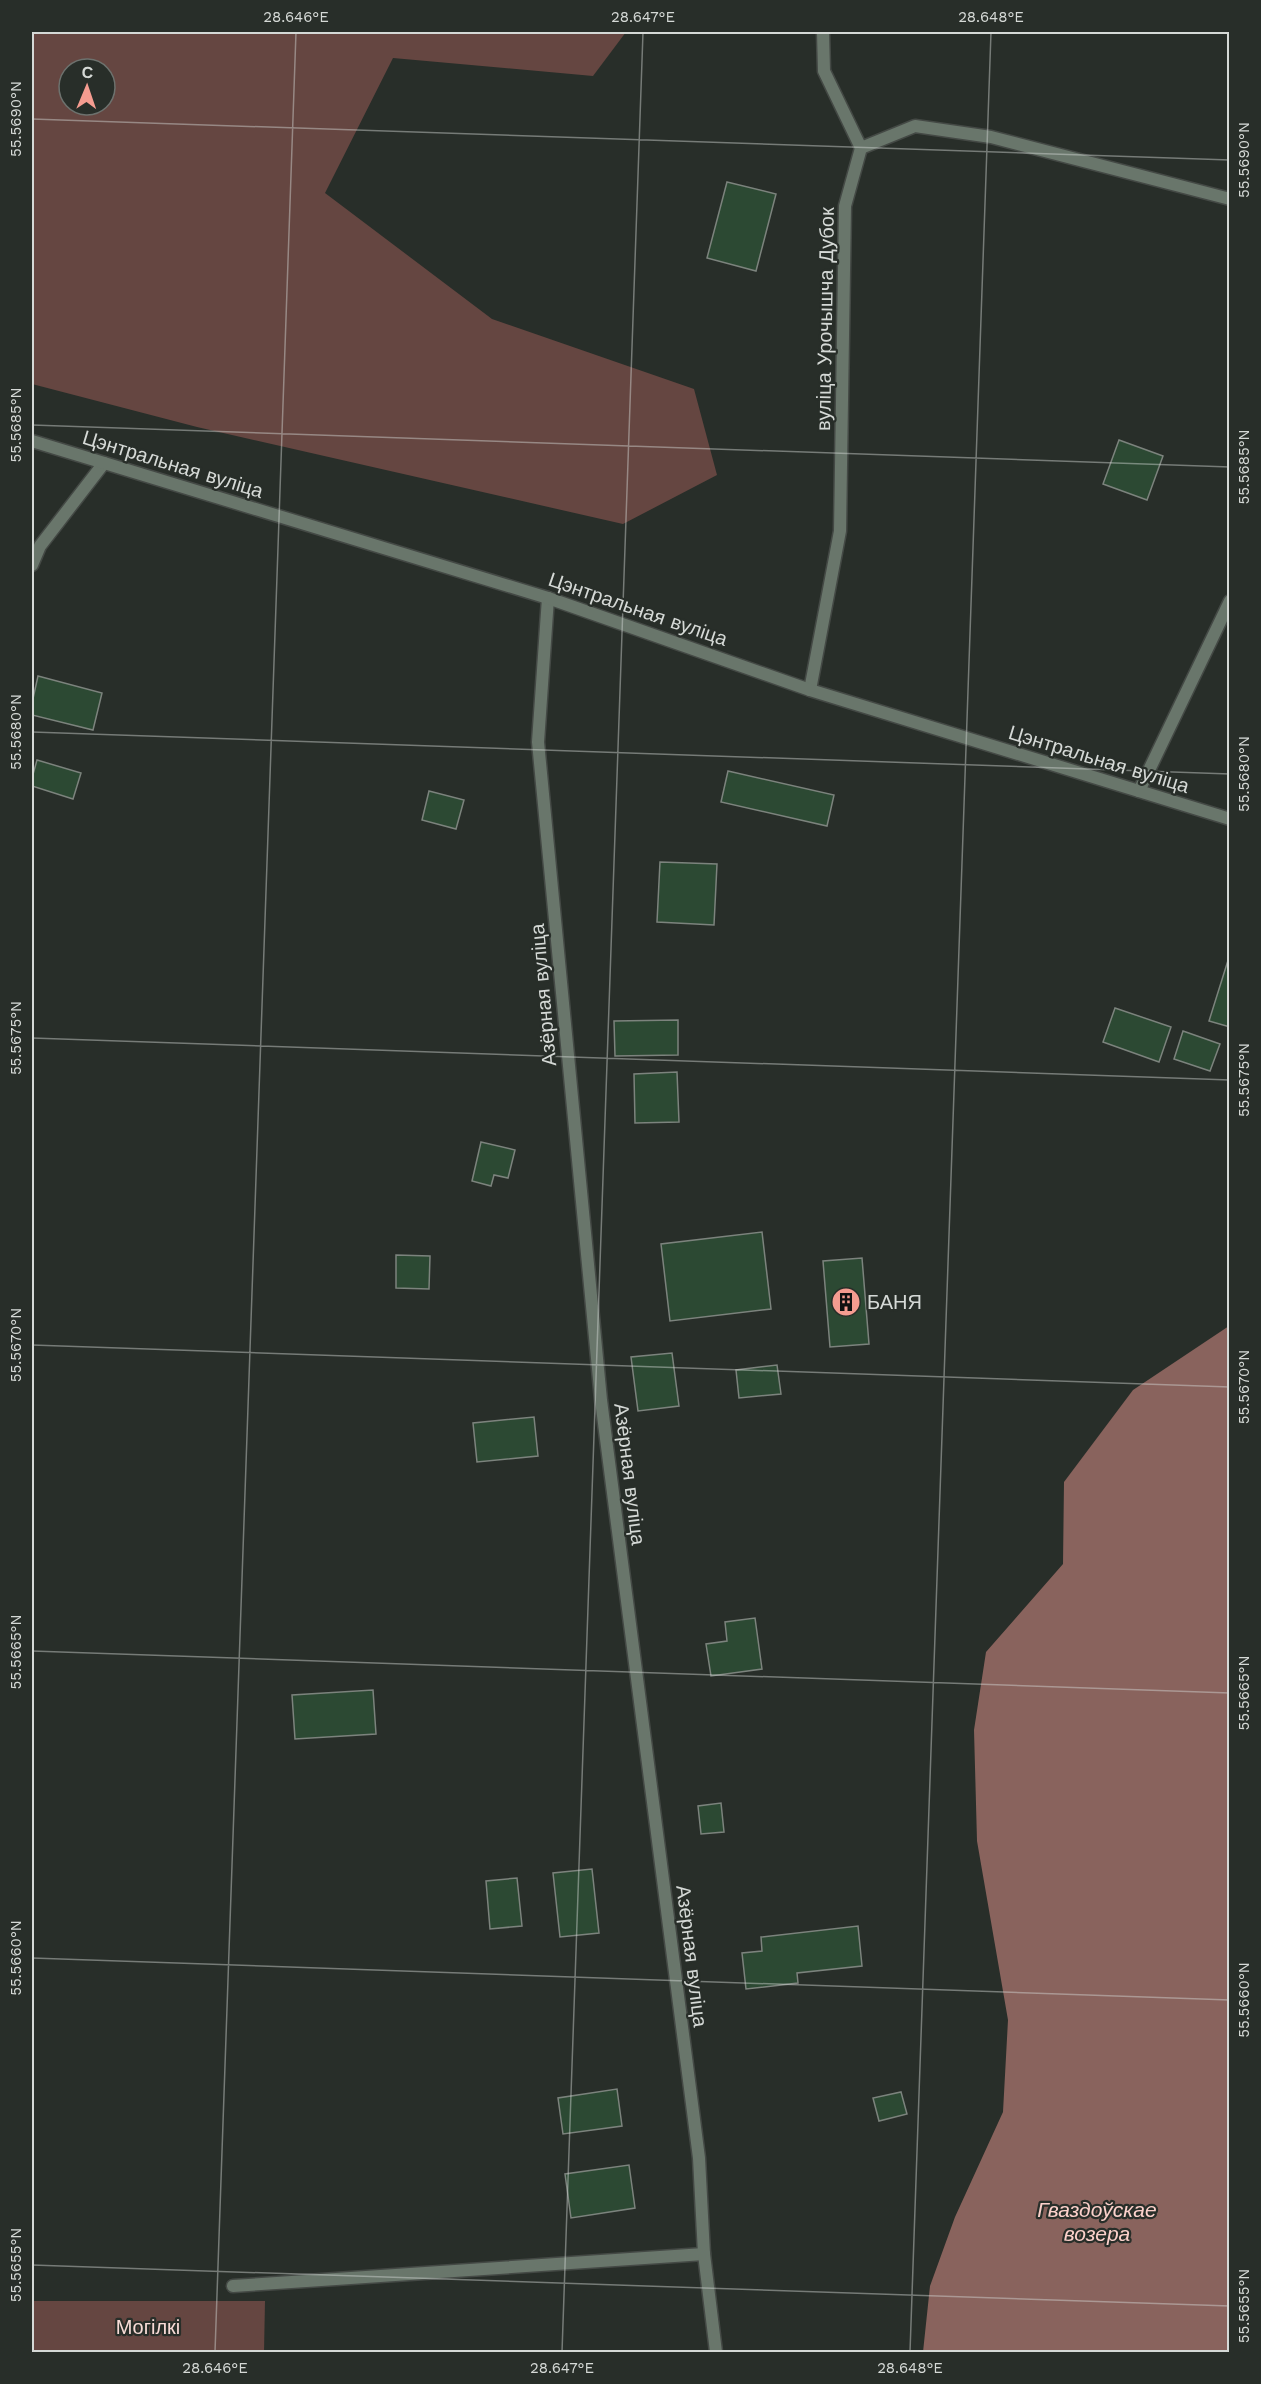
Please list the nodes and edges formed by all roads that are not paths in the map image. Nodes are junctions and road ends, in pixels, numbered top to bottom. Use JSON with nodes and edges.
{"nodes":[{"id":1,"x":823,"y":32,"type":"edge"},
{"id":2,"x":861,"y":148,"type":"junction"},
{"id":3,"x":1230,"y":199,"type":"edge"},
{"id":4,"x":32,"y":441,"type":"edge"},
{"id":5,"x":104,"y":463,"type":"junction"},
{"id":6,"x":32,"y":565,"type":"edge"},
{"id":7,"x":548,"y":598,"type":"junction"},
{"id":8,"x":1230,"y":601,"type":"edge"},
{"id":9,"x":810,"y":690,"type":"junction"},
{"id":10,"x":1139,"y":791,"type":"junction"},
{"id":11,"x":1230,"y":819,"type":"edge"},
{"id":12,"x":704,"y":2254,"type":"junction"},
{"id":13,"x":233,"y":2286,"type":"dead end"},
{"id":14,"x":716,"y":2352,"type":"edge"}],
"edges":[{"from":1,"to":2,"type":"street"},
{"from":2,"to":3,"type":"street"},
{"from":2,"to":9,"type":"street","name":"вуліца Урочышча Дубок"},
{"from":4,"to":5,"type":"street","name":"Цэнтральная вуліца"},
{"from":5,"to":6,"type":"street"},
{"from":5,"to":7,"type":"street","name":"Цэнтральная вуліца"},
{"from":7,"to":9,"type":"street","name":"Цэнтральная вуліца"},
{"from":7,"to":12,"type":"street","name":"Азёрная вуліца"},
{"from":8,"to":10,"type":"street"},
{"from":9,"to":10,"type":"street","name":"Цэнтральная вуліца"},
{"from":10,"to":11,"type":"street","name":"Цэнтральная вуліца"},
{"from":12,"to":13,"type":"street"},
{"from":12,"to":14,"type":"street","name":"Азёрная вуліца"}]}
